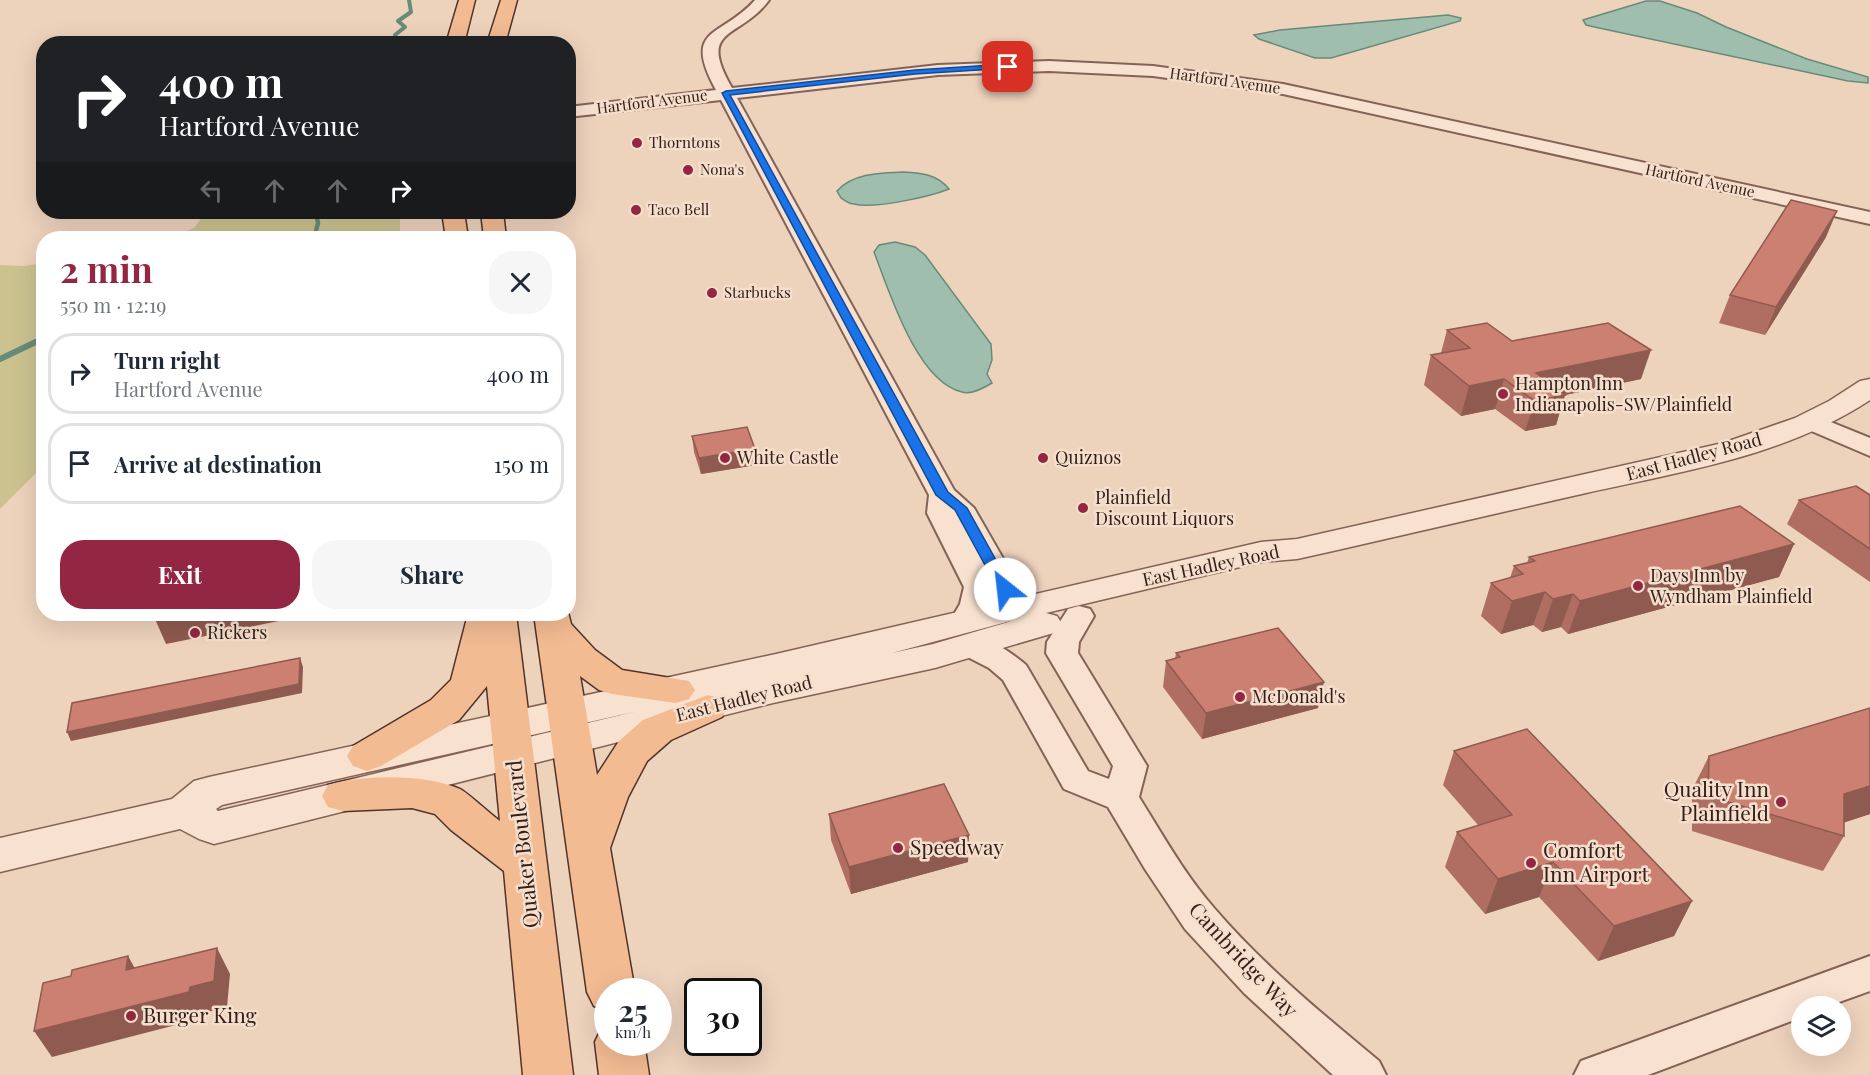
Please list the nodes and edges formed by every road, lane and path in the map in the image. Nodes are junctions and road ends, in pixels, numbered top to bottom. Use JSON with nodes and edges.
{"nodes":[{"id":1,"x":467,"y":0,"type":"edge"},
{"id":2,"x":509,"y":0,"type":"edge"},
{"id":3,"x":762,"y":0,"type":"edge"},
{"id":4,"x":457,"y":36,"type":"edge"},
{"id":5,"x":498,"y":36,"type":"edge"},
{"id":6,"x":726,"y":93,"type":"junction"},
{"id":7,"x":576,"y":111,"type":"edge"},
{"id":8,"x":1870,"y":218,"type":"edge"},
{"id":9,"x":1870,"y":387,"type":"edge"},
{"id":10,"x":1811,"y":422,"type":"junction"},
{"id":11,"x":1870,"y":448,"type":"edge"},
{"id":12,"x":943,"y":495,"type":"junction"},
{"id":13,"x":1297,"y":549,"type":"junction"},
{"id":14,"x":1079,"y":616,"type":"junction"},
{"id":15,"x":1022,"y":618,"type":"junction"},
{"id":16,"x":483,"y":621,"type":"edge"},
{"id":17,"x":499,"y":621,"type":"edge"},
{"id":18,"x":554,"y":621,"type":"edge"},
{"id":19,"x":966,"y":634,"type":"junction"},
{"id":20,"x":692,"y":699,"type":"junction"},
{"id":21,"x":570,"y":727,"type":"junction"},
{"id":22,"x":511,"y":740,"type":"junction"},
{"id":23,"x":367,"y":756,"type":"junction"},
{"id":24,"x":342,"y":796,"type":"junction"},
{"id":25,"x":1121,"y":798,"type":"junction"},
{"id":26,"x":185,"y":812,"type":"junction"},
{"id":27,"x":589,"y":848,"type":"junction"},
{"id":28,"x":0,"y":855,"type":"edge"},
{"id":29,"x":524,"y":862,"type":"junction"},
{"id":30,"x":1870,"y":974,"type":"edge"},
{"id":31,"x":609,"y":978,"type":"edge"},
{"id":32,"x":621,"y":1056,"type":"edge"},
{"id":33,"x":548,"y":1075,"type":"edge"},
{"id":34,"x":624,"y":1075,"type":"edge"},
{"id":35,"x":1364,"y":1075,"type":"edge"},
{"id":36,"x":1596,"y":1075,"type":"edge"}],
"edges":[{"from":1,"to":4,"type":"main road"},
{"from":2,"to":5,"type":"main road"},
{"from":3,"to":6,"type":"street"},
{"from":6,"to":7,"type":"street","name":"Hartford Avenue"},
{"from":6,"to":8,"type":"street","name":"Hartford Avenue"},
{"from":6,"to":12,"type":"street"},
{"from":9,"to":10,"type":"street","name":"East Hadley Road"},
{"from":10,"to":11,"type":"street"},
{"from":10,"to":13,"type":"street","name":"East Hadley Road"},
{"from":12,"to":15,"type":"street"},
{"from":12,"to":19,"type":"street"},
{"from":13,"to":14,"type":"street","name":"East Hadley Road"},
{"from":13,"to":15,"type":"street","name":"East Hadley Road"},
{"from":14,"to":15,"type":"street","name":"East Hadley Road"},
{"from":14,"to":25,"type":"street"},
{"from":15,"to":19,"type":"street","name":"East Hadley Road"},
{"from":16,"to":23,"type":"main road"},
{"from":17,"to":22,"type":"main road","name":"Quaker Boulevard"},
{"from":18,"to":20,"type":"main road"},
{"from":18,"to":21,"type":"main road"},
{"from":19,"to":20,"type":"street","name":"East Hadley Road"},
{"from":19,"to":25,"type":"street"},
{"from":20,"to":21,"type":"street","name":"East Hadley Road"},
{"from":20,"to":27,"type":"main road"},
{"from":21,"to":22,"type":"street","name":"East Hadley Road"},
{"from":21,"to":27,"type":"main road"},
{"from":22,"to":23,"type":"street","name":"East Hadley Road"},
{"from":22,"to":24,"type":"street","name":"East Hadley Road"},
{"from":22,"to":29,"type":"main road","name":"Quaker Boulevard"},
{"from":23,"to":26,"type":"street","name":"East Hadley Road"},
{"from":24,"to":26,"type":"street","name":"East Hadley Road"},
{"from":24,"to":29,"type":"main road"},
{"from":25,"to":35,"type":"street","name":"Cambridge Way"},
{"from":26,"to":28,"type":"street","name":"East Hadley Road"},
{"from":27,"to":31,"type":"main road"},
{"from":29,"to":33,"type":"main road","name":"Quaker Boulevard"},
{"from":30,"to":36,"type":"street"},
{"from":32,"to":34,"type":"main road"}]}
